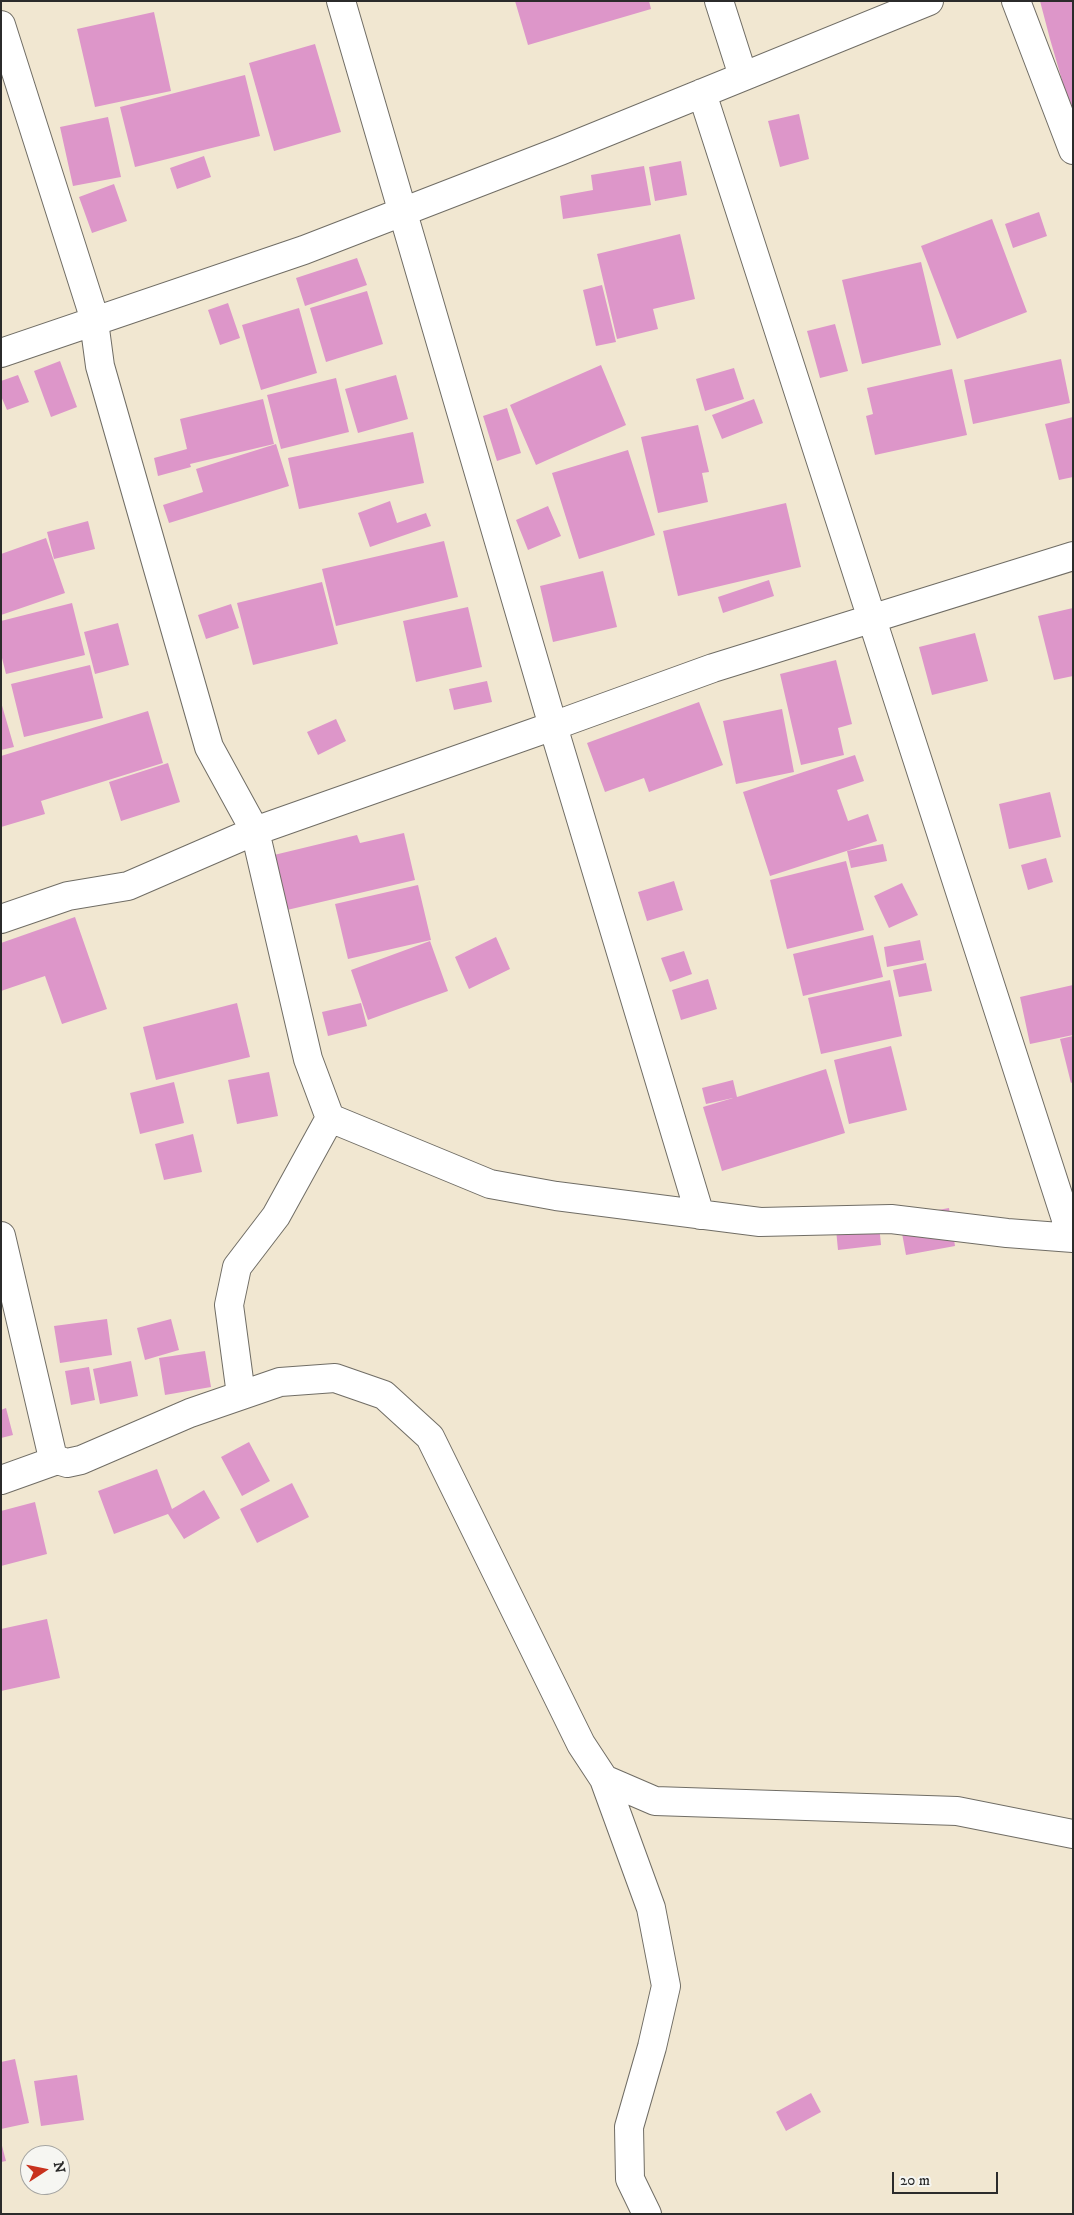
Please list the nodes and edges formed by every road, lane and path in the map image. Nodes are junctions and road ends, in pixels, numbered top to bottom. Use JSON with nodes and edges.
{"nodes":[{"id":1,"x":340,"y":1,"type":"edge"},
{"id":2,"x":719,"y":1,"type":"edge"},
{"id":3,"x":929,"y":1,"type":"edge"},
{"id":4,"x":1016,"y":1,"type":"edge"},
{"id":5,"x":1,"y":25,"type":"edge"},
{"id":6,"x":743,"y":76,"type":"junction"},
{"id":7,"x":702,"y":92,"type":"junction"},
{"id":8,"x":1073,"y":150,"type":"edge"},
{"id":9,"x":402,"y":212,"type":"junction"},
{"id":10,"x":94,"y":321,"type":"junction"},
{"id":11,"x":1,"y":352,"type":"edge"},
{"id":12,"x":1073,"y":556,"type":"edge"},
{"id":13,"x":872,"y":618,"type":"junction"},
{"id":14,"x":553,"y":726,"type":"junction"},
{"id":15,"x":255,"y":831,"type":"junction"},
{"id":16,"x":1,"y":919,"type":"edge"},
{"id":17,"x":330,"y":1118,"type":"junction"},
{"id":18,"x":700,"y":1214,"type":"junction"},
{"id":19,"x":1,"y":1236,"type":"edge"},
{"id":20,"x":1072,"y":1238,"type":"edge"},
{"id":21,"x":241,"y":1395,"type":"junction"},
{"id":22,"x":57,"y":1460,"type":"junction"},
{"id":23,"x":1,"y":1480,"type":"edge"},
{"id":24,"x":604,"y":1779,"type":"junction"},
{"id":25,"x":1073,"y":1834,"type":"edge"},
{"id":26,"x":647,"y":2214,"type":"edge"}],
"edges":[{"from":1,"to":9,"type":"street"},
{"from":2,"to":6,"type":"street"},
{"from":3,"to":6,"type":"street"},
{"from":4,"to":8,"type":"street"},
{"from":5,"to":10,"type":"street"},
{"from":6,"to":7,"type":"street"},
{"from":7,"to":9,"type":"street"},
{"from":7,"to":13,"type":"street"},
{"from":9,"to":10,"type":"street"},
{"from":9,"to":14,"type":"street"},
{"from":10,"to":11,"type":"street"},
{"from":10,"to":15,"type":"street"},
{"from":12,"to":13,"type":"street"},
{"from":13,"to":14,"type":"street"},
{"from":13,"to":20,"type":"street"},
{"from":14,"to":15,"type":"street"},
{"from":14,"to":18,"type":"street"},
{"from":15,"to":16,"type":"street"},
{"from":15,"to":17,"type":"street"},
{"from":17,"to":18,"type":"street"},
{"from":17,"to":21,"type":"street"},
{"from":18,"to":20,"type":"street"},
{"from":19,"to":22,"type":"street"},
{"from":21,"to":22,"type":"street"},
{"from":21,"to":24,"type":"street"},
{"from":22,"to":23,"type":"street"},
{"from":24,"to":25,"type":"street"},
{"from":24,"to":26,"type":"street"}]}
